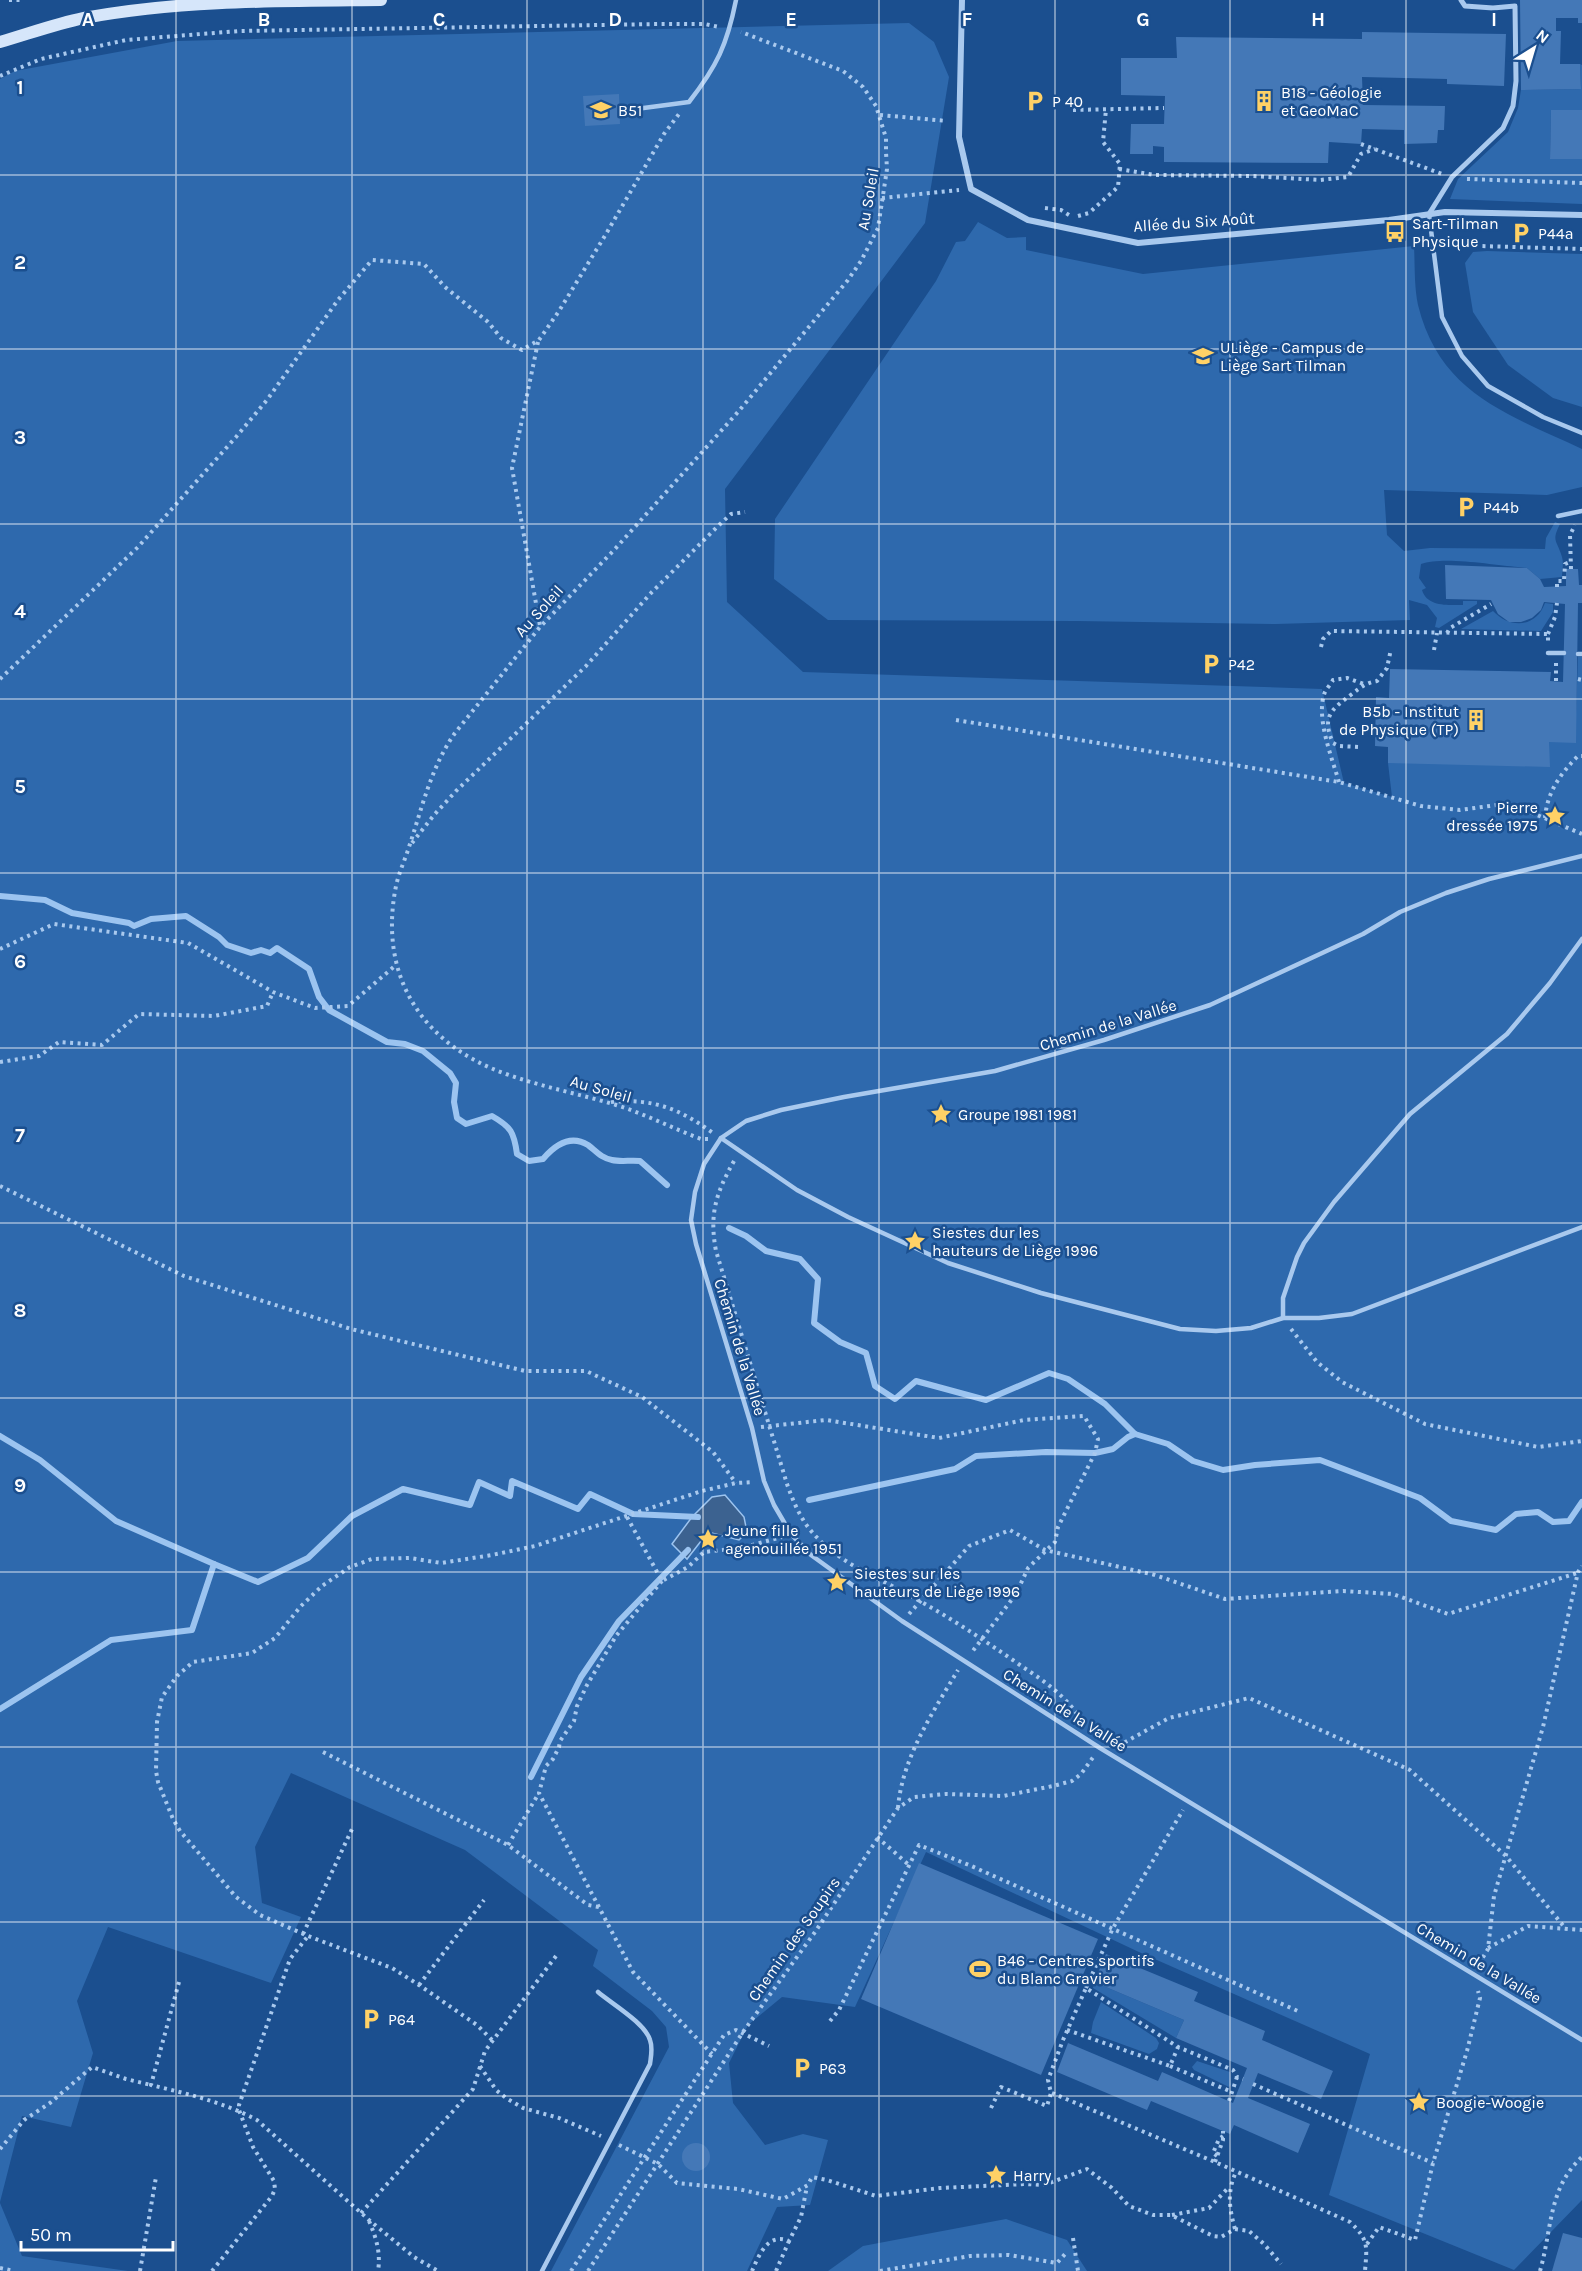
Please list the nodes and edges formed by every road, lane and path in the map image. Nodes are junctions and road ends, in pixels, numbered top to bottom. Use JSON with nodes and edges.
{"nodes":[{"id":1,"x":9,"y":0,"type":"edge"},
{"id":2,"x":24,"y":0,"type":"edge"},
{"id":3,"x":381,"y":0,"type":"edge"},
{"id":4,"x":736,"y":0,"type":"edge"},
{"id":5,"x":962,"y":0,"type":"edge"},
{"id":6,"x":1461,"y":0,"type":"edge"},
{"id":7,"x":730,"y":29,"type":"junction"},
{"id":8,"x":0,"y":42,"type":"edge"},
{"id":9,"x":0,"y":76,"type":"edge"},
{"id":10,"x":689,"y":102,"type":"junction"},
{"id":11,"x":1164,"y":108,"type":"dead end"},
{"id":12,"x":636,"y":109,"type":"dead end"},
{"id":13,"x":1106,"y":109,"type":"junction"},
{"id":14,"x":1073,"y":110,"type":"dead end"},
{"id":15,"x":880,"y":115,"type":"junction"},
{"id":16,"x":960,"y":122,"type":"junction"},
{"id":17,"x":1361,"y":144,"type":"dead end"},
{"id":18,"x":1375,"y":149,"type":"junction"},
{"id":19,"x":1119,"y":169,"type":"junction"},
{"id":20,"x":1452,"y":177,"type":"junction"},
{"id":21,"x":1582,"y":183,"type":"edge"},
{"id":22,"x":971,"y":189,"type":"junction"},
{"id":23,"x":882,"y":198,"type":"junction"},
{"id":24,"x":1429,"y":214,"type":"junction"},
{"id":25,"x":1582,"y":215,"type":"edge"},
{"id":26,"x":1022,"y":217,"type":"junction"},
{"id":27,"x":1432,"y":245,"type":"junction"},
{"id":28,"x":1581,"y":249,"type":"edge"},
{"id":29,"x":1582,"y":255,"type":"edge"},
{"id":30,"x":538,"y":340,"type":"junction"},
{"id":31,"x":1582,"y":433,"type":"edge"},
{"id":32,"x":1582,"y":511,"type":"edge"},
{"id":33,"x":745,"y":512,"type":"dead end"},
{"id":34,"x":1558,"y":516,"type":"dead end"},
{"id":35,"x":1570,"y":562,"type":"junction"},
{"id":36,"x":1571,"y":568,"type":"dead end"},
{"id":37,"x":1557,"y":587,"type":"dead end"},
{"id":38,"x":1557,"y":603,"type":"dead end"},
{"id":39,"x":1491,"y":604,"type":"dead end"},
{"id":40,"x":540,"y":627,"type":"junction"},
{"id":41,"x":1437,"y":633,"type":"junction"},
{"id":42,"x":1447,"y":633,"type":"junction"},
{"id":43,"x":1548,"y":634,"type":"junction"},
{"id":44,"x":1321,"y":647,"type":"dead end"},
{"id":45,"x":1391,"y":649,"type":"dead end"},
{"id":46,"x":1434,"y":650,"type":"dead end"},
{"id":47,"x":1548,"y":653,"type":"joint"},
{"id":48,"x":1564,"y":653,"type":"dead end"},
{"id":49,"x":1556,"y":670,"type":"dead end"},
{"id":50,"x":1564,"y":673,"type":"dead end"},
{"id":51,"x":0,"y":679,"type":"edge"},
{"id":52,"x":1365,"y":684,"type":"junction"},
{"id":53,"x":956,"y":720,"type":"dead end"},
{"id":54,"x":1358,"y":747,"type":"dead end"},
{"id":55,"x":1582,"y":756,"type":"edge"},
{"id":56,"x":1339,"y":782,"type":"junction"},
{"id":57,"x":1545,"y":818,"type":"junction"},
{"id":58,"x":1582,"y":834,"type":"edge"},
{"id":59,"x":409,"y":847,"type":"junction"},
{"id":60,"x":1582,"y":856,"type":"edge"},
{"id":61,"x":1582,"y":939,"type":"edge"},
{"id":62,"x":0,"y":949,"type":"edge"},
{"id":63,"x":396,"y":965,"type":"junction"},
{"id":64,"x":273,"y":992,"type":"junction"},
{"id":65,"x":0,"y":1062,"type":"edge"},
{"id":66,"x":607,"y":1102,"type":"junction"},
{"id":67,"x":721,"y":1138,"type":"junction"},
{"id":68,"x":739,"y":1150,"type":"junction"},
{"id":69,"x":0,"y":1186,"type":"edge"},
{"id":70,"x":1582,"y":1227,"type":"edge"},
{"id":71,"x":1283,"y":1318,"type":"junction"},
{"id":72,"x":771,"y":1426,"type":"junction"},
{"id":73,"x":752,"y":1428,"type":"junction"},
{"id":74,"x":1582,"y":1441,"type":"edge"},
{"id":75,"x":764,"y":1481,"type":"junction"},
{"id":76,"x":736,"y":1483,"type":"junction"},
{"id":77,"x":627,"y":1517,"type":"junction"},
{"id":78,"x":791,"y":1534,"type":"junction"},
{"id":79,"x":1045,"y":1550,"type":"junction"},
{"id":80,"x":1582,"y":1566,"type":"edge"},
{"id":81,"x":1578,"y":1572,"type":"junction"},
{"id":82,"x":662,"y":1581,"type":"junction"},
{"id":83,"x":920,"y":1601,"type":"junction"},
{"id":84,"x":902,"y":1622,"type":"junction"},
{"id":85,"x":983,"y":1639,"type":"junction"},
{"id":86,"x":964,"y":1660,"type":"junction"},
{"id":87,"x":1092,"y":1742,"type":"junction"},
{"id":88,"x":1100,"y":1748,"type":"junction"},
{"id":89,"x":323,"y":1752,"type":"dead end"},
{"id":90,"x":1107,"y":1752,"type":"junction"},
{"id":91,"x":539,"y":1793,"type":"junction"},
{"id":92,"x":1188,"y":1801,"type":"junction"},
{"id":93,"x":898,"y":1808,"type":"junction"},
{"id":94,"x":352,"y":1829,"type":"dead end"},
{"id":95,"x":877,"y":1837,"type":"junction"},
{"id":96,"x":508,"y":1845,"type":"junction"},
{"id":97,"x":1506,"y":1856,"type":"junction"},
{"id":98,"x":909,"y":1865,"type":"junction"},
{"id":99,"x":484,"y":1900,"type":"dead end"},
{"id":100,"x":599,"y":1907,"type":"junction"},
{"id":101,"x":1113,"y":1928,"type":"junction"},
{"id":102,"x":1566,"y":1929,"type":"junction"},
{"id":103,"x":1582,"y":1930,"type":"edge"},
{"id":104,"x":305,"y":1935,"type":"junction"},
{"id":105,"x":1488,"y":1948,"type":"junction"},
{"id":106,"x":556,"y":1956,"type":"dead end"},
{"id":107,"x":1474,"y":1974,"type":"junction"},
{"id":108,"x":179,"y":1982,"type":"dead end"},
{"id":109,"x":419,"y":1984,"type":"junction"},
{"id":110,"x":1086,"y":1988,"type":"junction"},
{"id":111,"x":597,"y":1992,"type":"dead end"},
{"id":112,"x":1300,"y":2012,"type":"dead end"},
{"id":113,"x":830,"y":2021,"type":"dead end"},
{"id":114,"x":1067,"y":2030,"type":"junction"},
{"id":115,"x":742,"y":2032,"type":"junction"},
{"id":116,"x":492,"y":2040,"type":"junction"},
{"id":117,"x":1582,"y":2040,"type":"edge"},
{"id":118,"x":769,"y":2046,"type":"dead end"},
{"id":119,"x":1178,"y":2047,"type":"junction"},
{"id":120,"x":712,"y":2054,"type":"junction"},
{"id":121,"x":480,"y":2066,"type":"junction"},
{"id":122,"x":1170,"y":2066,"type":"junction"},
{"id":123,"x":1237,"y":2077,"type":"junction"},
{"id":124,"x":1243,"y":2079,"type":"dead end"},
{"id":125,"x":1253,"y":2084,"type":"dead end"},
{"id":126,"x":152,"y":2085,"type":"junction"},
{"id":127,"x":1232,"y":2092,"type":"junction"},
{"id":128,"x":1051,"y":2093,"type":"junction"},
{"id":129,"x":1229,"y":2101,"type":"dead end"},
{"id":130,"x":991,"y":2108,"type":"dead end"},
{"id":131,"x":239,"y":2110,"type":"junction"},
{"id":132,"x":1223,"y":2134,"type":"dead end"},
{"id":133,"x":609,"y":2140,"type":"junction"},
{"id":134,"x":0,"y":2149,"type":"edge"},
{"id":135,"x":1582,"y":2157,"type":"edge"},
{"id":136,"x":645,"y":2158,"type":"junction"},
{"id":137,"x":1215,"y":2162,"type":"junction"},
{"id":138,"x":1433,"y":2163,"type":"junction"},
{"id":139,"x":658,"y":2164,"type":"junction"},
{"id":140,"x":1236,"y":2172,"type":"junction"},
{"id":141,"x":156,"y":2177,"type":"dead end"},
{"id":142,"x":808,"y":2185,"type":"junction"},
{"id":143,"x":1229,"y":2187,"type":"junction"},
{"id":144,"x":361,"y":2213,"type":"junction"},
{"id":145,"x":1171,"y":2215,"type":"junction"},
{"id":146,"x":369,"y":2220,"type":"junction"},
{"id":147,"x":1235,"y":2229,"type":"junction"},
{"id":148,"x":1073,"y":2238,"type":"dead end"},
{"id":149,"x":789,"y":2241,"type":"junction"},
{"id":150,"x":1367,"y":2244,"type":"junction"},
{"id":151,"x":1066,"y":2253,"type":"dead end"},
{"id":152,"x":1281,"y":2264,"type":"dead end"},
{"id":153,"x":0,"y":2268,"type":"edge"},
{"id":154,"x":14,"y":2271,"type":"edge"},
{"id":155,"x":140,"y":2271,"type":"edge"},
{"id":156,"x":212,"y":2271,"type":"edge"},
{"id":157,"x":378,"y":2271,"type":"edge"},
{"id":158,"x":438,"y":2271,"type":"edge"},
{"id":159,"x":542,"y":2271,"type":"edge"},
{"id":160,"x":570,"y":2271,"type":"edge"},
{"id":161,"x":588,"y":2271,"type":"edge"},
{"id":162,"x":752,"y":2271,"type":"edge"},
{"id":163,"x":776,"y":2271,"type":"edge"},
{"id":164,"x":880,"y":2271,"type":"edge"},
{"id":165,"x":1078,"y":2271,"type":"edge"},
{"id":166,"x":1365,"y":2271,"type":"edge"},
{"id":167,"x":1540,"y":2271,"type":"edge"}],
"edges":[{"from":1,"to":2,"type":"path"},
{"from":3,"to":8,"type":"main road"},
{"from":4,"to":7,"type":"lane"},
{"from":5,"to":16,"type":"street"},
{"from":6,"to":20,"type":"street"},
{"from":7,"to":9,"type":"path"},
{"from":7,"to":10,"type":"lane"},
{"from":7,"to":15,"type":"path","name":"Au Soleil"},
{"from":10,"to":12,"type":"lane"},
{"from":10,"to":30,"type":"path"},
{"from":11,"to":13,"type":"path"},
{"from":13,"to":14,"type":"path"},
{"from":13,"to":19,"type":"path"},
{"from":15,"to":16,"type":"path"},
{"from":15,"to":23,"type":"path","name":"Au Soleil"},
{"from":16,"to":22,"type":"street"},
{"from":17,"to":18,"type":"path"},
{"from":18,"to":19,"type":"path"},
{"from":18,"to":20,"type":"path"},
{"from":19,"to":26,"type":"path"},
{"from":20,"to":21,"type":"path"},
{"from":20,"to":24,"type":"street"},
{"from":22,"to":23,"type":"path"},
{"from":22,"to":26,"type":"street","name":"Allée du Six Août"},
{"from":23,"to":40,"type":"path","name":"Au Soleil"},
{"from":24,"to":25,"type":"street","name":"Allée du Six Août"},
{"from":24,"to":26,"type":"street","name":"Allée du Six Août"},
{"from":24,"to":27,"type":"lane"},
{"from":27,"to":28,"type":"path"},
{"from":27,"to":31,"type":"lane"},
{"from":28,"to":29,"type":"path"},
{"from":30,"to":40,"type":"path"},
{"from":30,"to":51,"type":"path"},
{"from":32,"to":34,"type":"lane"},
{"from":32,"to":35,"type":"path"},
{"from":33,"to":59,"type":"path"},
{"from":35,"to":36,"type":"path"},
{"from":35,"to":37,"type":"path"},
{"from":38,"to":43,"type":"path"},
{"from":39,"to":42,"type":"path"},
{"from":40,"to":59,"type":"path","name":"Au Soleil"},
{"from":41,"to":42,"type":"path"},
{"from":41,"to":44,"type":"path"},
{"from":41,"to":46,"type":"path"},
{"from":42,"to":43,"type":"path"},
{"from":43,"to":47,"type":"path"},
{"from":45,"to":52,"type":"path"},
{"from":47,"to":48,"type":"lane"},
{"from":49,"to":50,"type":"path"},
{"from":52,"to":54,"type":"path"},
{"from":52,"to":56,"type":"path"},
{"from":53,"to":56,"type":"path"},
{"from":55,"to":57,"type":"path"},
{"from":56,"to":57,"type":"path"},
{"from":57,"to":58,"type":"path"},
{"from":59,"to":63,"type":"path","name":"Au Soleil"},
{"from":60,"to":67,"type":"lane","name":"Chemin de la Vallée"},
{"from":61,"to":71,"type":"lane"},
{"from":62,"to":64,"type":"path"},
{"from":63,"to":64,"type":"path"},
{"from":63,"to":66,"type":"path","name":"Au Soleil"},
{"from":64,"to":65,"type":"path"},
{"from":66,"to":67,"type":"path","name":"Au Soleil"},
{"from":66,"to":67,"type":"path"},
{"from":67,"to":68,"type":"lane"},
{"from":67,"to":73,"type":"lane","name":"Chemin de la Vallée"},
{"from":68,"to":71,"type":"lane"},
{"from":68,"to":72,"type":"path"},
{"from":69,"to":76,"type":"path"},
{"from":70,"to":71,"type":"lane"},
{"from":71,"to":74,"type":"path"},
{"from":72,"to":73,"type":"path"},
{"from":72,"to":79,"type":"path"},
{"from":72,"to":83,"type":"path"},
{"from":73,"to":75,"type":"lane","name":"Chemin de la Vallée"},
{"from":75,"to":76,"type":"path"},
{"from":75,"to":78,"type":"lane","name":"Chemin de la Vallée"},
{"from":76,"to":77,"type":"path"},
{"from":77,"to":82,"type":"path"},
{"from":77,"to":104,"type":"path"},
{"from":78,"to":82,"type":"path"},
{"from":78,"to":84,"type":"lane","name":"Chemin de la Vallée"},
{"from":79,"to":81,"type":"path"},
{"from":79,"to":83,"type":"path"},
{"from":79,"to":85,"type":"path"},
{"from":80,"to":81,"type":"path"},
{"from":81,"to":97,"type":"path"},
{"from":82,"to":91,"type":"path"},
{"from":83,"to":84,"type":"path"},
{"from":83,"to":85,"type":"path"},
{"from":84,"to":86,"type":"lane","name":"Chemin de la Vallée"},
{"from":85,"to":86,"type":"path"},
{"from":85,"to":87,"type":"path"},
{"from":86,"to":87,"type":"lane","name":"Chemin de la Vallée"},
{"from":86,"to":93,"type":"path"},
{"from":87,"to":88,"type":"lane","name":"Chemin de la Vallée"},
{"from":88,"to":90,"type":"lane","name":"Chemin de la Vallée"},
{"from":88,"to":93,"type":"path","name":"Chemin des Soupirs"},
{"from":89,"to":96,"type":"path"},
{"from":90,"to":92,"type":"lane","name":"Chemin de la Vallée"},
{"from":90,"to":97,"type":"path"},
{"from":91,"to":96,"type":"path"},
{"from":91,"to":100,"type":"path"},
{"from":92,"to":101,"type":"path"},
{"from":92,"to":107,"type":"lane","name":"Chemin de la Vallée"},
{"from":93,"to":95,"type":"path","name":"Chemin des Soupirs"},
{"from":94,"to":104,"type":"path"},
{"from":95,"to":98,"type":"path"},
{"from":95,"to":115,"type":"path","name":"Chemin des Soupirs"},
{"from":96,"to":100,"type":"path"},
{"from":97,"to":102,"type":"path"},
{"from":97,"to":105,"type":"path"},
{"from":98,"to":101,"type":"path"},
{"from":98,"to":113,"type":"path"},
{"from":99,"to":109,"type":"path"},
{"from":100,"to":120,"type":"path"},
{"from":101,"to":110,"type":"path"},
{"from":101,"to":112,"type":"path"},
{"from":102,"to":103,"type":"path"},
{"from":102,"to":105,"type":"path"},
{"from":104,"to":109,"type":"path"},
{"from":104,"to":131,"type":"path"},
{"from":105,"to":107,"type":"path"},
{"from":106,"to":116,"type":"path"},
{"from":107,"to":117,"type":"lane","name":"Chemin de la Vallée"},
{"from":107,"to":138,"type":"path"},
{"from":108,"to":126,"type":"path"},
{"from":109,"to":116,"type":"path"},
{"from":110,"to":114,"type":"path"},
{"from":110,"to":119,"type":"path"},
{"from":111,"to":133,"type":"lane"},
{"from":114,"to":122,"type":"path"},
{"from":114,"to":128,"type":"path"},
{"from":115,"to":118,"type":"path"},
{"from":115,"to":120,"type":"path"},
{"from":115,"to":139,"type":"path","name":"Chemin des Soupirs"},
{"from":116,"to":121,"type":"path"},
{"from":119,"to":122,"type":"path"},
{"from":119,"to":123,"type":"path"},
{"from":120,"to":136,"type":"path"},
{"from":121,"to":133,"type":"path"},
{"from":121,"to":144,"type":"path"},
{"from":122,"to":127,"type":"path"},
{"from":123,"to":124,"type":"path"},
{"from":123,"to":127,"type":"path"},
{"from":125,"to":138,"type":"path"},
{"from":126,"to":131,"type":"path"},
{"from":126,"to":134,"type":"path"},
{"from":127,"to":129,"type":"path"},
{"from":128,"to":130,"type":"path"},
{"from":128,"to":137,"type":"path"},
{"from":131,"to":144,"type":"path"},
{"from":131,"to":156,"type":"path"},
{"from":132,"to":137,"type":"path"},
{"from":133,"to":136,"type":"path"},
{"from":133,"to":159,"type":"lane"},
{"from":135,"to":167,"type":"path"},
{"from":136,"to":139,"type":"path"},
{"from":136,"to":160,"type":"path"},
{"from":137,"to":140,"type":"path"},
{"from":138,"to":150,"type":"path"},
{"from":139,"to":142,"type":"path"},
{"from":139,"to":161,"type":"path","name":"Chemin des Soupirs"},
{"from":140,"to":143,"type":"path"},
{"from":140,"to":150,"type":"path"},
{"from":141,"to":155,"type":"path"},
{"from":142,"to":145,"type":"path"},
{"from":142,"to":149,"type":"path"},
{"from":143,"to":145,"type":"path"},
{"from":143,"to":147,"type":"path"},
{"from":144,"to":146,"type":"path"},
{"from":145,"to":147,"type":"path"},
{"from":146,"to":157,"type":"path"},
{"from":146,"to":158,"type":"path"},
{"from":147,"to":152,"type":"path"},
{"from":148,"to":165,"type":"path"},
{"from":149,"to":162,"type":"path"},
{"from":149,"to":163,"type":"path"},
{"from":150,"to":166,"type":"path"},
{"from":151,"to":164,"type":"path"},
{"from":153,"to":154,"type":"path"}]}
